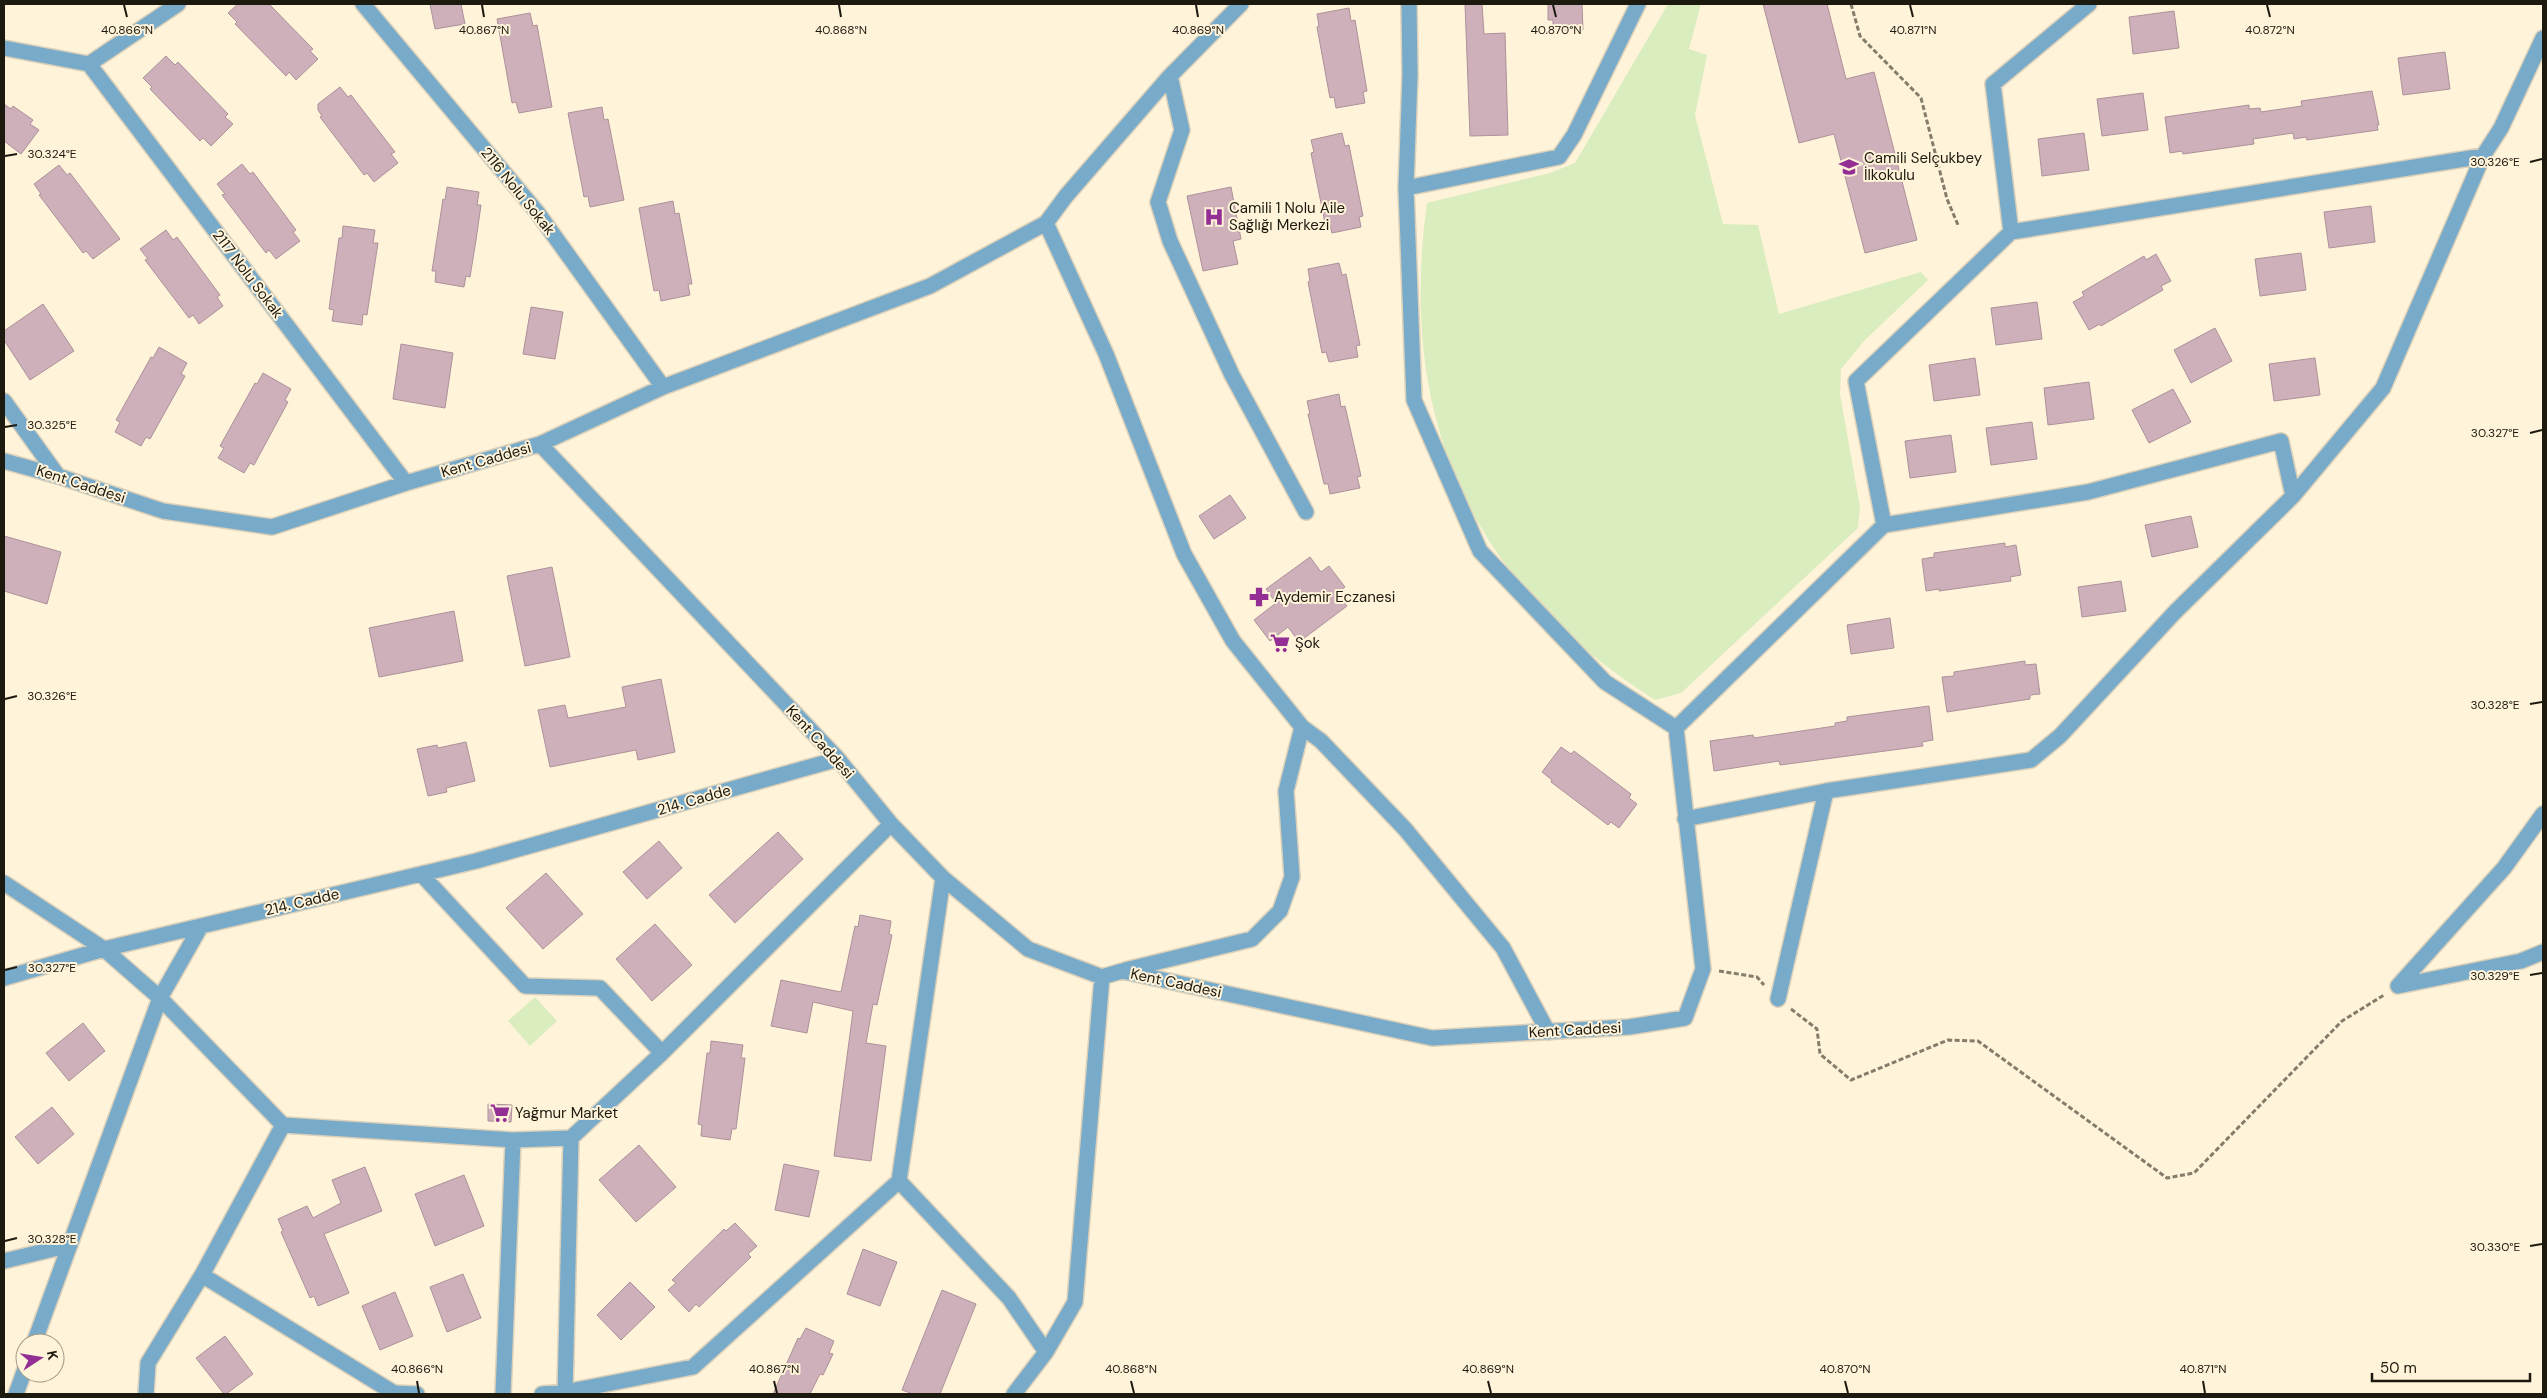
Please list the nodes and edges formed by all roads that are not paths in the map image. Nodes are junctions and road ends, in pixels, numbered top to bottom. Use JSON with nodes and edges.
{"nodes":[{"id":1,"x":178,"y":4,"type":"edge"},
{"id":2,"x":363,"y":4,"type":"edge"},
{"id":3,"x":1242,"y":4,"type":"edge"},
{"id":4,"x":1410,"y":4,"type":"edge"},
{"id":5,"x":1638,"y":4,"type":"edge"},
{"id":6,"x":2089,"y":4,"type":"edge"},
{"id":7,"x":2543,"y":38,"type":"edge"},
{"id":8,"x":4,"y":48,"type":"edge"},
{"id":9,"x":90,"y":64,"type":"junction"},
{"id":10,"x":1170,"y":76,"type":"junction"},
{"id":11,"x":2483,"y":156,"type":"junction"},
{"id":12,"x":1406,"y":188,"type":"junction"},
{"id":13,"x":1046,"y":223,"type":"junction"},
{"id":14,"x":2010,"y":232,"type":"junction"},
{"id":15,"x":662,"y":388,"type":"junction"},
{"id":16,"x":4,"y":401,"type":"edge"},
{"id":17,"x":540,"y":444,"type":"junction"},
{"id":18,"x":4,"y":461,"type":"edge"},
{"id":19,"x":58,"y":476,"type":"junction"},
{"id":20,"x":406,"y":484,"type":"junction"},
{"id":21,"x":2293,"y":496,"type":"junction"},
{"id":22,"x":1306,"y":512,"type":"dead end"},
{"id":23,"x":1884,"y":525,"type":"junction"},
{"id":24,"x":1302,"y":726,"type":"junction"},
{"id":25,"x":1676,"y":728,"type":"junction"},
{"id":26,"x":838,"y":759,"type":"junction"},
{"id":27,"x":1826,"y":792,"type":"junction"},
{"id":28,"x":2543,"y":814,"type":"edge"},
{"id":29,"x":1685,"y":819,"type":"junction"},
{"id":30,"x":891,"y":824,"type":"junction"},
{"id":31,"x":422,"y":875,"type":"junction"},
{"id":32,"x":943,"y":878,"type":"junction"},
{"id":33,"x":4,"y":883,"type":"edge"},
{"id":34,"x":201,"y":926,"type":"junction"},
{"id":35,"x":104,"y":949,"type":"junction"},
{"id":36,"x":2543,"y":952,"type":"edge"},
{"id":37,"x":1122,"y":971,"type":"junction"},
{"id":38,"x":1102,"y":977,"type":"junction"},
{"id":39,"x":4,"y":978,"type":"edge"},
{"id":40,"x":160,"y":998,"type":"junction"},
{"id":41,"x":1778,"y":999,"type":"road end"},
{"id":42,"x":1548,"y":1032,"type":"junction"},
{"id":43,"x":662,"y":1053,"type":"junction"},
{"id":44,"x":283,"y":1125,"type":"junction"},
{"id":45,"x":571,"y":1138,"type":"junction"},
{"id":46,"x":513,"y":1140,"type":"junction"},
{"id":47,"x":899,"y":1181,"type":"junction"},
{"id":48,"x":70,"y":1245,"type":"junction"},
{"id":49,"x":4,"y":1261,"type":"edge"},
{"id":50,"x":202,"y":1274,"type":"junction"},
{"id":51,"x":38,"y":1333,"type":"edge"},
{"id":52,"x":1046,"y":1352,"type":"junction"},
{"id":53,"x":565,"y":1393,"type":"edge"},
{"id":54,"x":146,"y":1394,"type":"edge"},
{"id":55,"x":417,"y":1394,"type":"edge"},
{"id":56,"x":503,"y":1394,"type":"edge"},
{"id":57,"x":542,"y":1394,"type":"edge"},
{"id":58,"x":1014,"y":1394,"type":"edge"}],
"edges":[{"from":1,"to":9,"type":"street"},
{"from":2,"to":15,"type":"street","name":"2116 Nolu Sokak"},
{"from":3,"to":10,"type":"street"},
{"from":4,"to":12,"type":"street"},
{"from":5,"to":12,"type":"street"},
{"from":6,"to":14,"type":"street"},
{"from":7,"to":11,"type":"street"},
{"from":8,"to":9,"type":"street"},
{"from":9,"to":20,"type":"street","name":"2117 Nolu Sokak"},
{"from":10,"to":13,"type":"street"},
{"from":10,"to":22,"type":"street"},
{"from":11,"to":14,"type":"street"},
{"from":11,"to":21,"type":"street"},
{"from":12,"to":25,"type":"street"},
{"from":13,"to":15,"type":"street"},
{"from":13,"to":24,"type":"street"},
{"from":14,"to":23,"type":"street"},
{"from":15,"to":17,"type":"street"},
{"from":16,"to":19,"type":"street"},
{"from":17,"to":20,"type":"street","name":"Kent Caddesi"},
{"from":17,"to":26,"type":"street","name":"Kent Caddesi"},
{"from":18,"to":19,"type":"street","name":"Kent Caddesi"},
{"from":19,"to":20,"type":"street","name":"Kent Caddesi"},
{"from":21,"to":23,"type":"street"},
{"from":21,"to":27,"type":"street"},
{"from":23,"to":25,"type":"street"},
{"from":24,"to":37,"type":"street"},
{"from":24,"to":42,"type":"street"},
{"from":25,"to":29,"type":"street"},
{"from":26,"to":30,"type":"street","name":"Kent Caddesi"},
{"from":26,"to":31,"type":"street","name":"214. Cadde"},
{"from":27,"to":29,"type":"street"},
{"from":27,"to":41,"type":"street"},
{"from":28,"to":36,"type":"street"},
{"from":29,"to":42,"type":"street","name":"Kent Caddesi"},
{"from":30,"to":32,"type":"street","name":"Kent Caddesi"},
{"from":30,"to":43,"type":"street"},
{"from":31,"to":34,"type":"street","name":"214. Cadde"},
{"from":31,"to":43,"type":"street"},
{"from":32,"to":38,"type":"street","name":"Kent Caddesi"},
{"from":32,"to":47,"type":"street"},
{"from":33,"to":35,"type":"street"},
{"from":34,"to":35,"type":"street","name":"214. Cadde"},
{"from":34,"to":40,"type":"street"},
{"from":35,"to":39,"type":"street","name":"214. Cadde"},
{"from":35,"to":40,"type":"street"},
{"from":37,"to":38,"type":"street","name":"Kent Caddesi"},
{"from":37,"to":42,"type":"street","name":"Kent Caddesi"},
{"from":38,"to":52,"type":"street"},
{"from":40,"to":44,"type":"street"},
{"from":40,"to":48,"type":"street"},
{"from":43,"to":45,"type":"street"},
{"from":44,"to":46,"type":"street"},
{"from":44,"to":50,"type":"street"},
{"from":45,"to":46,"type":"street"},
{"from":45,"to":53,"type":"street"},
{"from":46,"to":56,"type":"street"},
{"from":47,"to":52,"type":"street"},
{"from":47,"to":53,"type":"street"},
{"from":48,"to":49,"type":"street"},
{"from":48,"to":51,"type":"street"},
{"from":50,"to":54,"type":"street"},
{"from":50,"to":55,"type":"street"},
{"from":52,"to":58,"type":"street"},
{"from":53,"to":57,"type":"street"}]}
